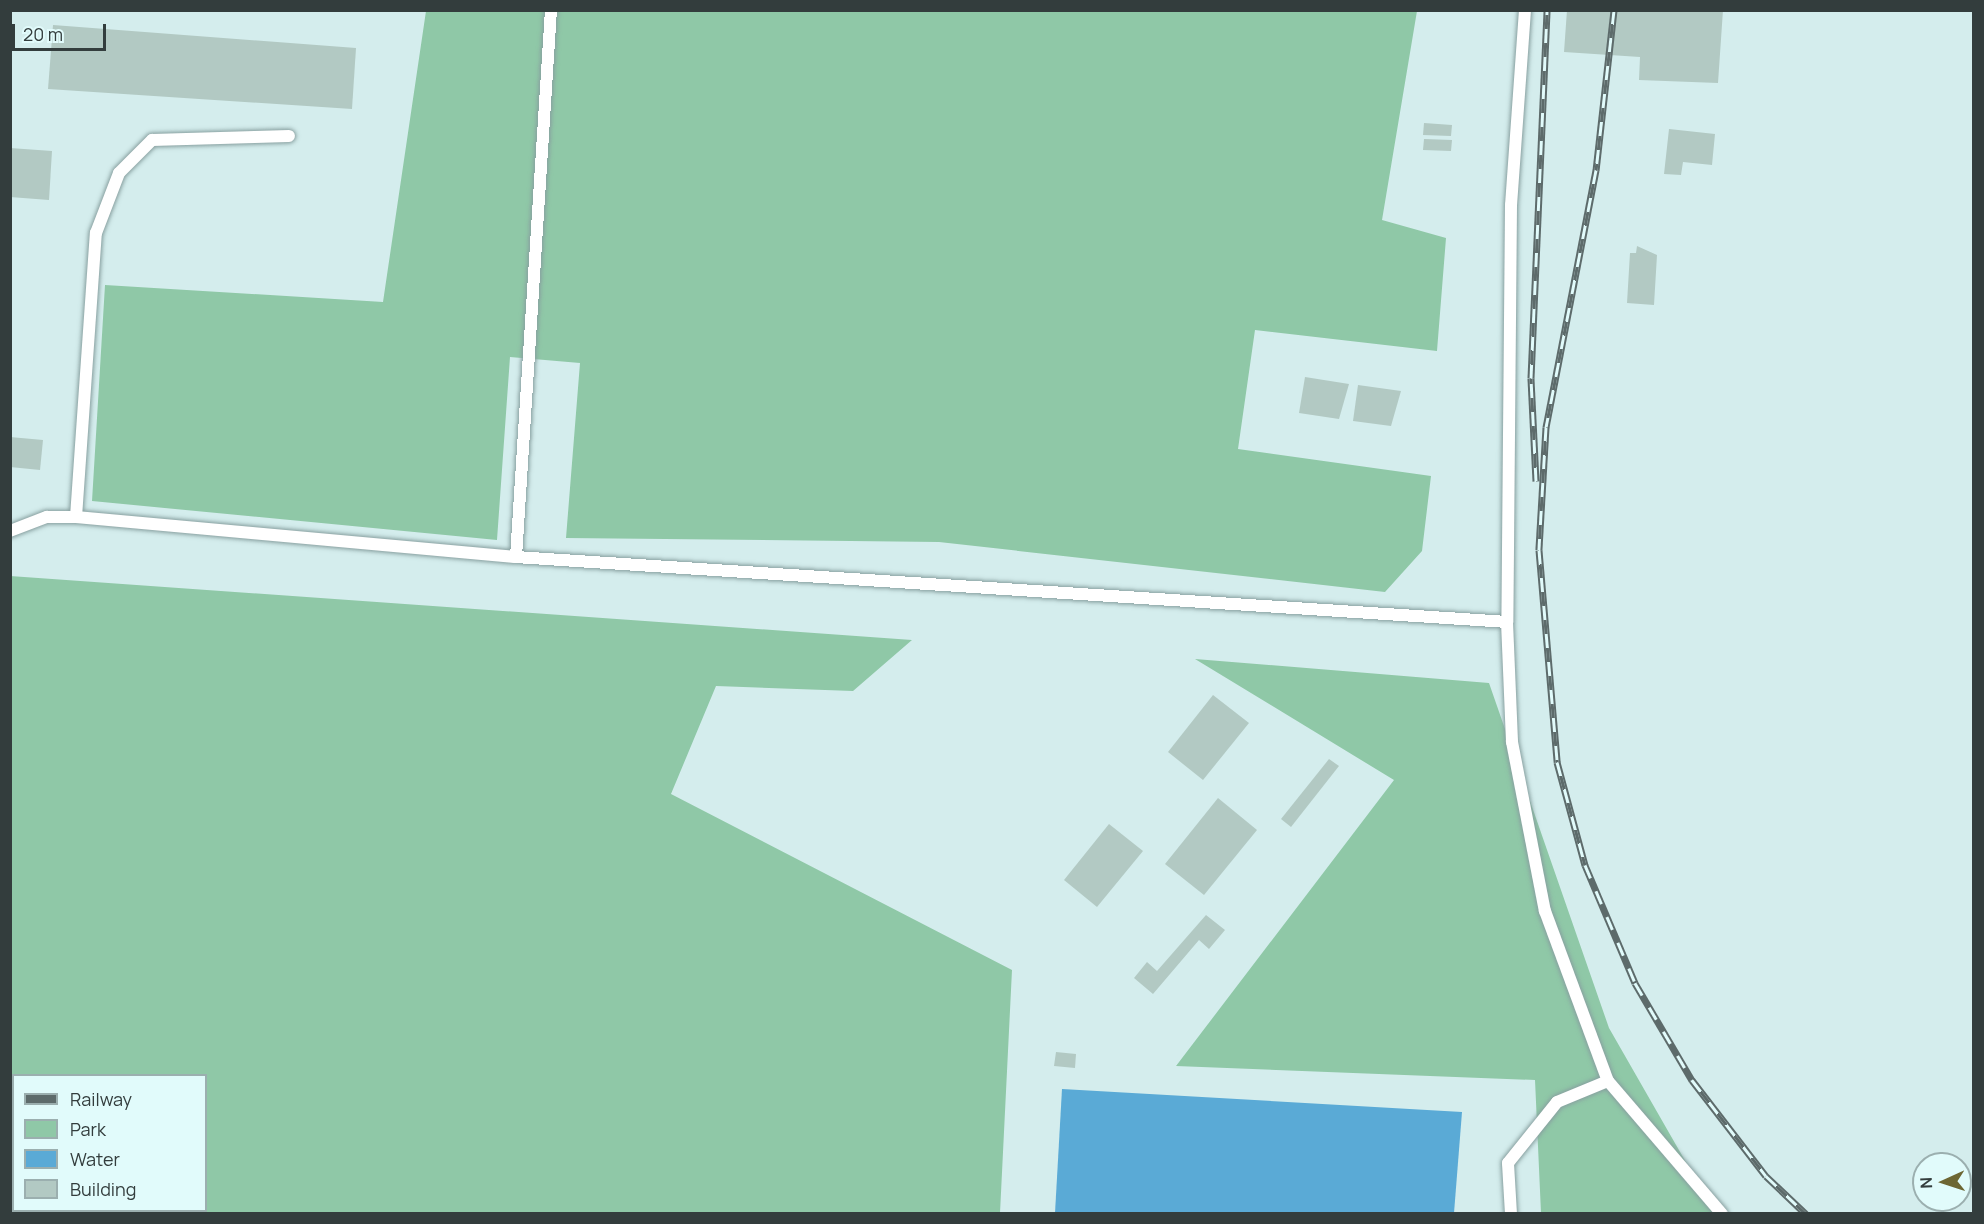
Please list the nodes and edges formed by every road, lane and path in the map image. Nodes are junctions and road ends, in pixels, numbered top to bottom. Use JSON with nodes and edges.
{"nodes":[{"id":1,"x":551,"y":10,"type":"edge"},
{"id":2,"x":1526,"y":10,"type":"edge"},
{"id":3,"x":289,"y":136,"type":"dead end"},
{"id":4,"x":76,"y":517,"type":"junction"},
{"id":5,"x":10,"y":531,"type":"edge"},
{"id":6,"x":516,"y":557,"type":"junction"},
{"id":7,"x":1507,"y":622,"type":"junction"},
{"id":8,"x":1608,"y":1081,"type":"junction"},
{"id":9,"x":1511,"y":1214,"type":"edge"},
{"id":10,"x":1722,"y":1214,"type":"edge"}],
"edges":[{"from":1,"to":6,"type":"lane"},
{"from":2,"to":7,"type":"lane"},
{"from":3,"to":4,"type":"lane"},
{"from":4,"to":5,"type":"lane"},
{"from":4,"to":6,"type":"lane"},
{"from":6,"to":7,"type":"lane"},
{"from":7,"to":8,"type":"lane"},
{"from":8,"to":9,"type":"lane"},
{"from":8,"to":10,"type":"lane"}]}
